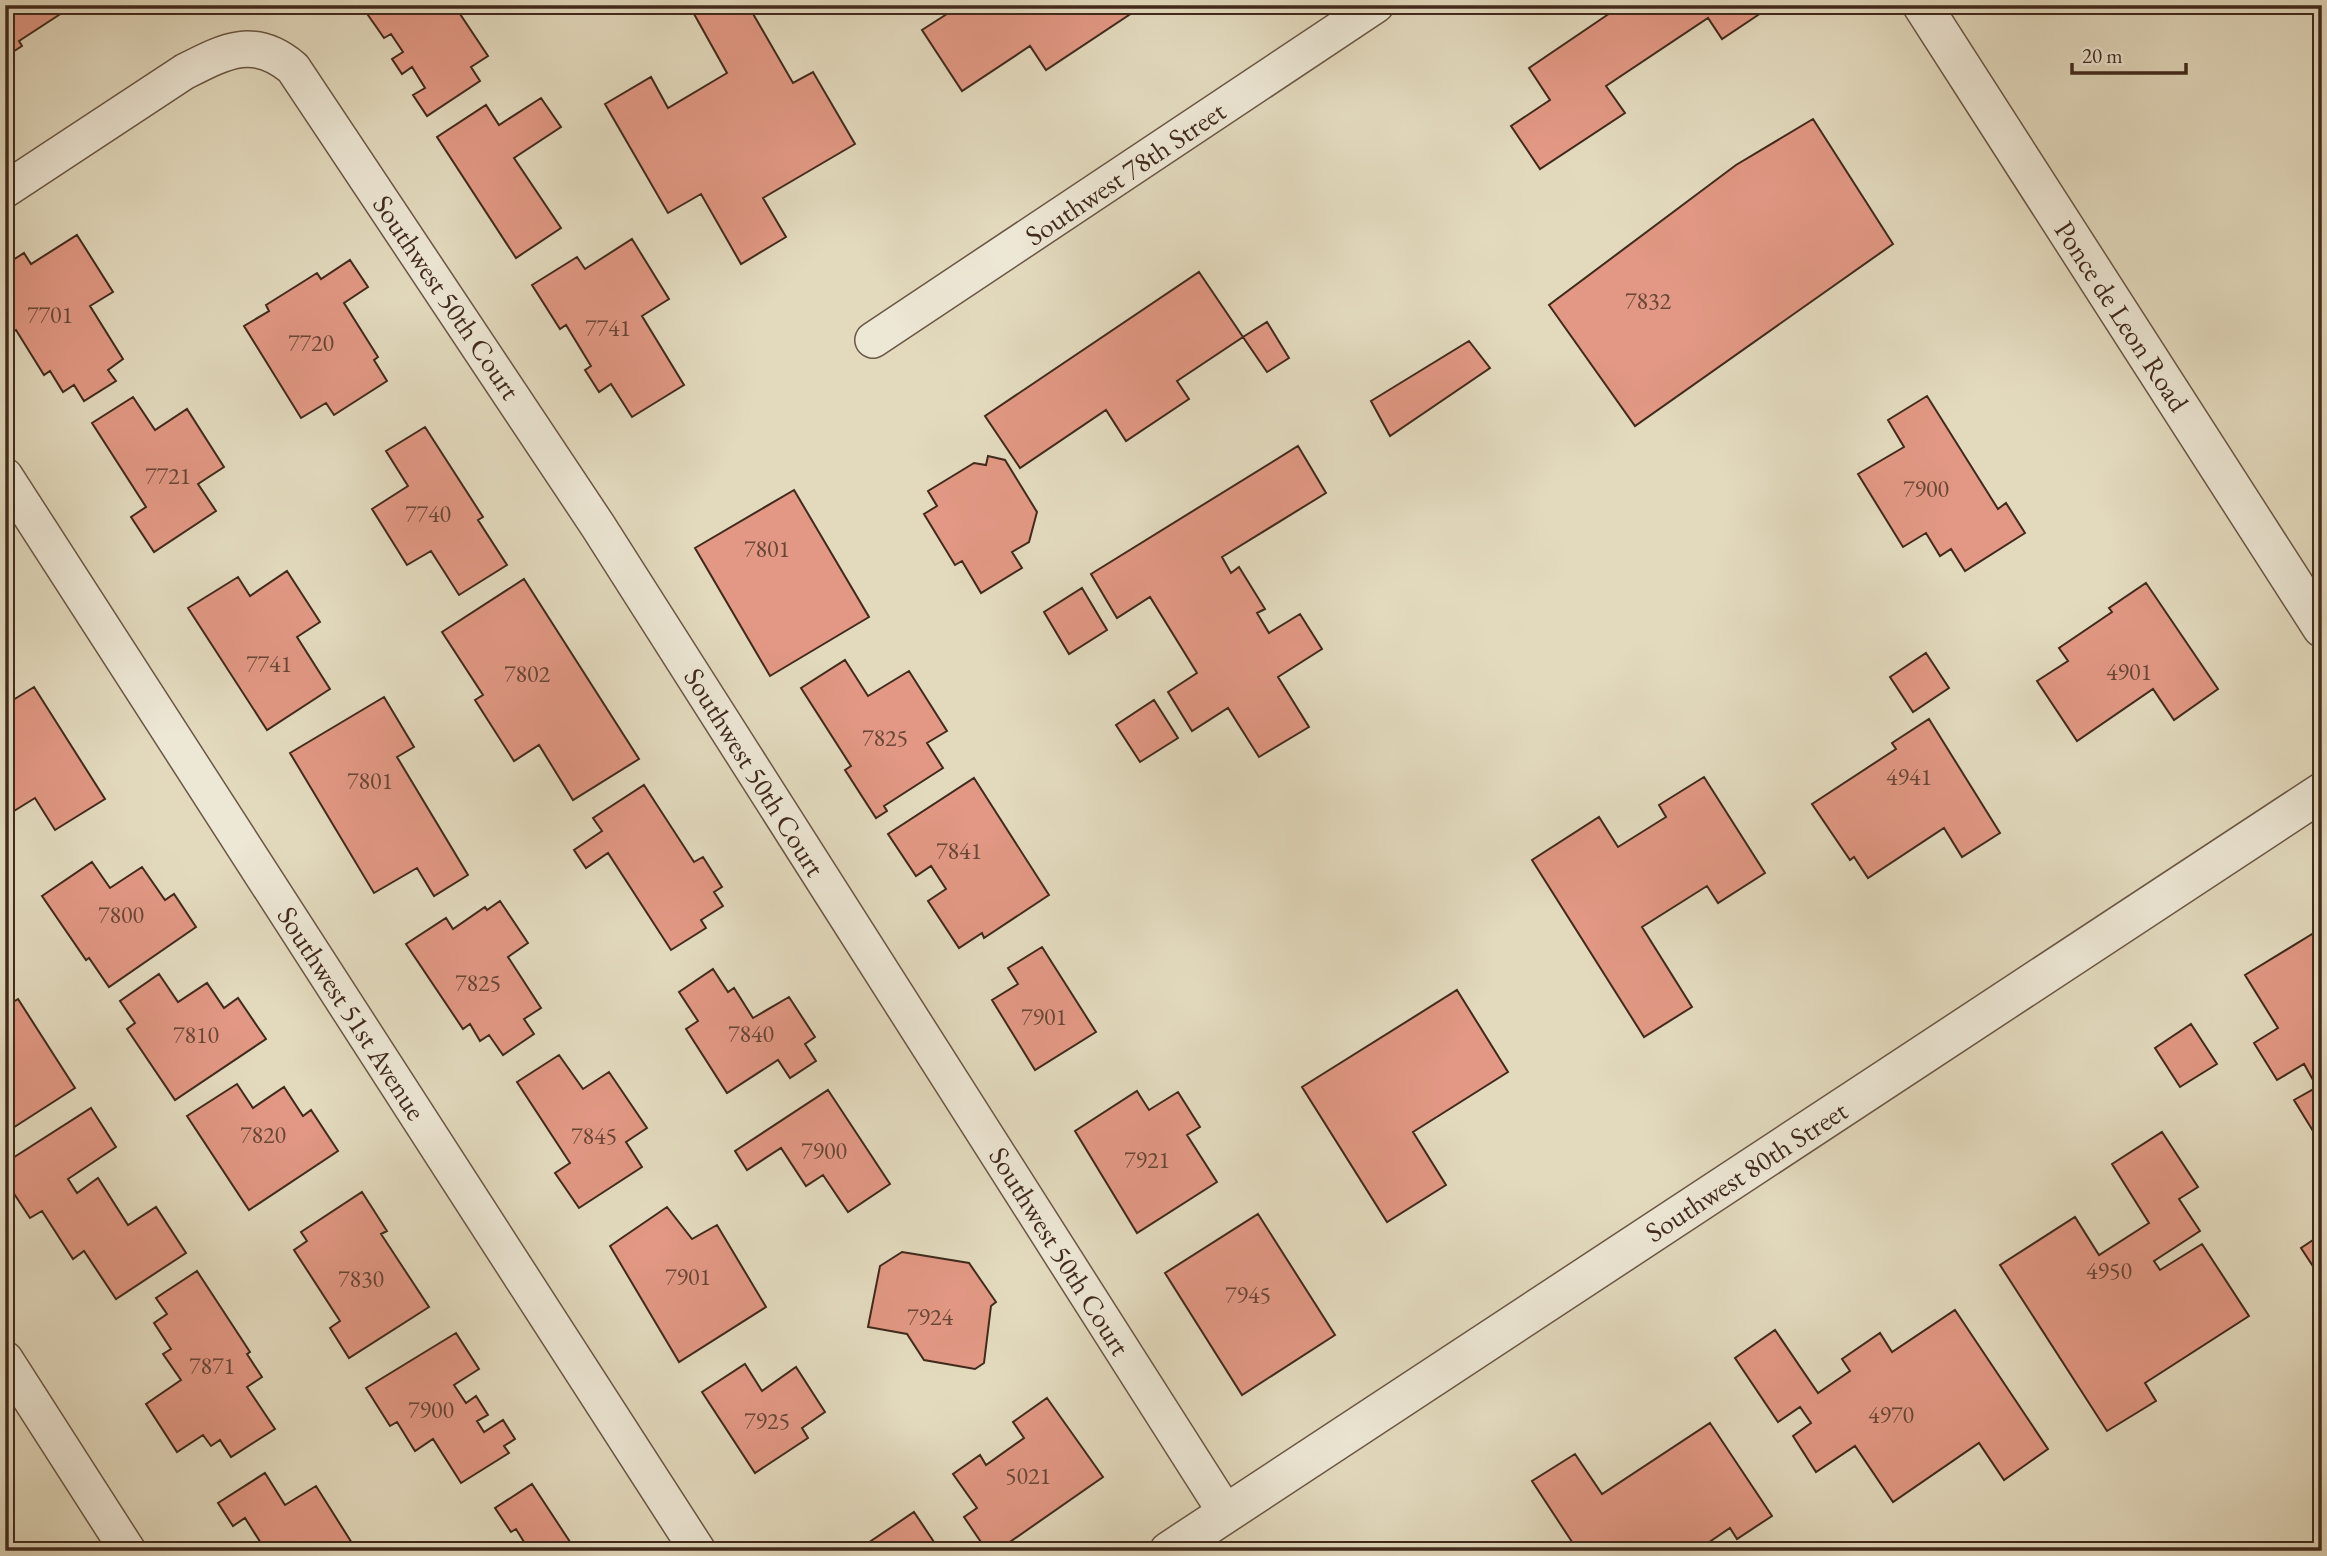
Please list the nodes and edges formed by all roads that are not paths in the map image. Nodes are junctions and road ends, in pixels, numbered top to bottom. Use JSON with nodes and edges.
{"nodes":[{"id":1,"x":1376,"y":5,"type":"edge"},
{"id":2,"x":1922,"y":5,"type":"edge"},
{"id":3,"x":5,"y":190,"type":"edge"},
{"id":4,"x":873,"y":340,"type":"dead end"},
{"id":5,"x":5,"y":476,"type":"edge"},
{"id":6,"x":2322,"y":628,"type":"edge"},
{"id":7,"x":2322,"y":792,"type":"edge"},
{"id":8,"x":5,"y":1359,"type":"edge"},
{"id":9,"x":1226,"y":1513,"type":"junction"},
{"id":10,"x":128,"y":1551,"type":"edge"},
{"id":11,"x":698,"y":1551,"type":"edge"},
{"id":12,"x":1170,"y":1551,"type":"edge"}],
"edges":[{"from":1,"to":4,"type":"street","name":"Southwest 78th Street"},
{"from":2,"to":6,"type":"street","name":"Ponce de Leon Road"},
{"from":3,"to":9,"type":"street","name":"Southwest 50th Court"},
{"from":5,"to":11,"type":"street","name":"Southwest 51st Avenue"},
{"from":7,"to":9,"type":"street","name":"Southwest 80th Street"},
{"from":8,"to":10,"type":"street"},
{"from":9,"to":12,"type":"street","name":"Southwest 80th Street"}]}
